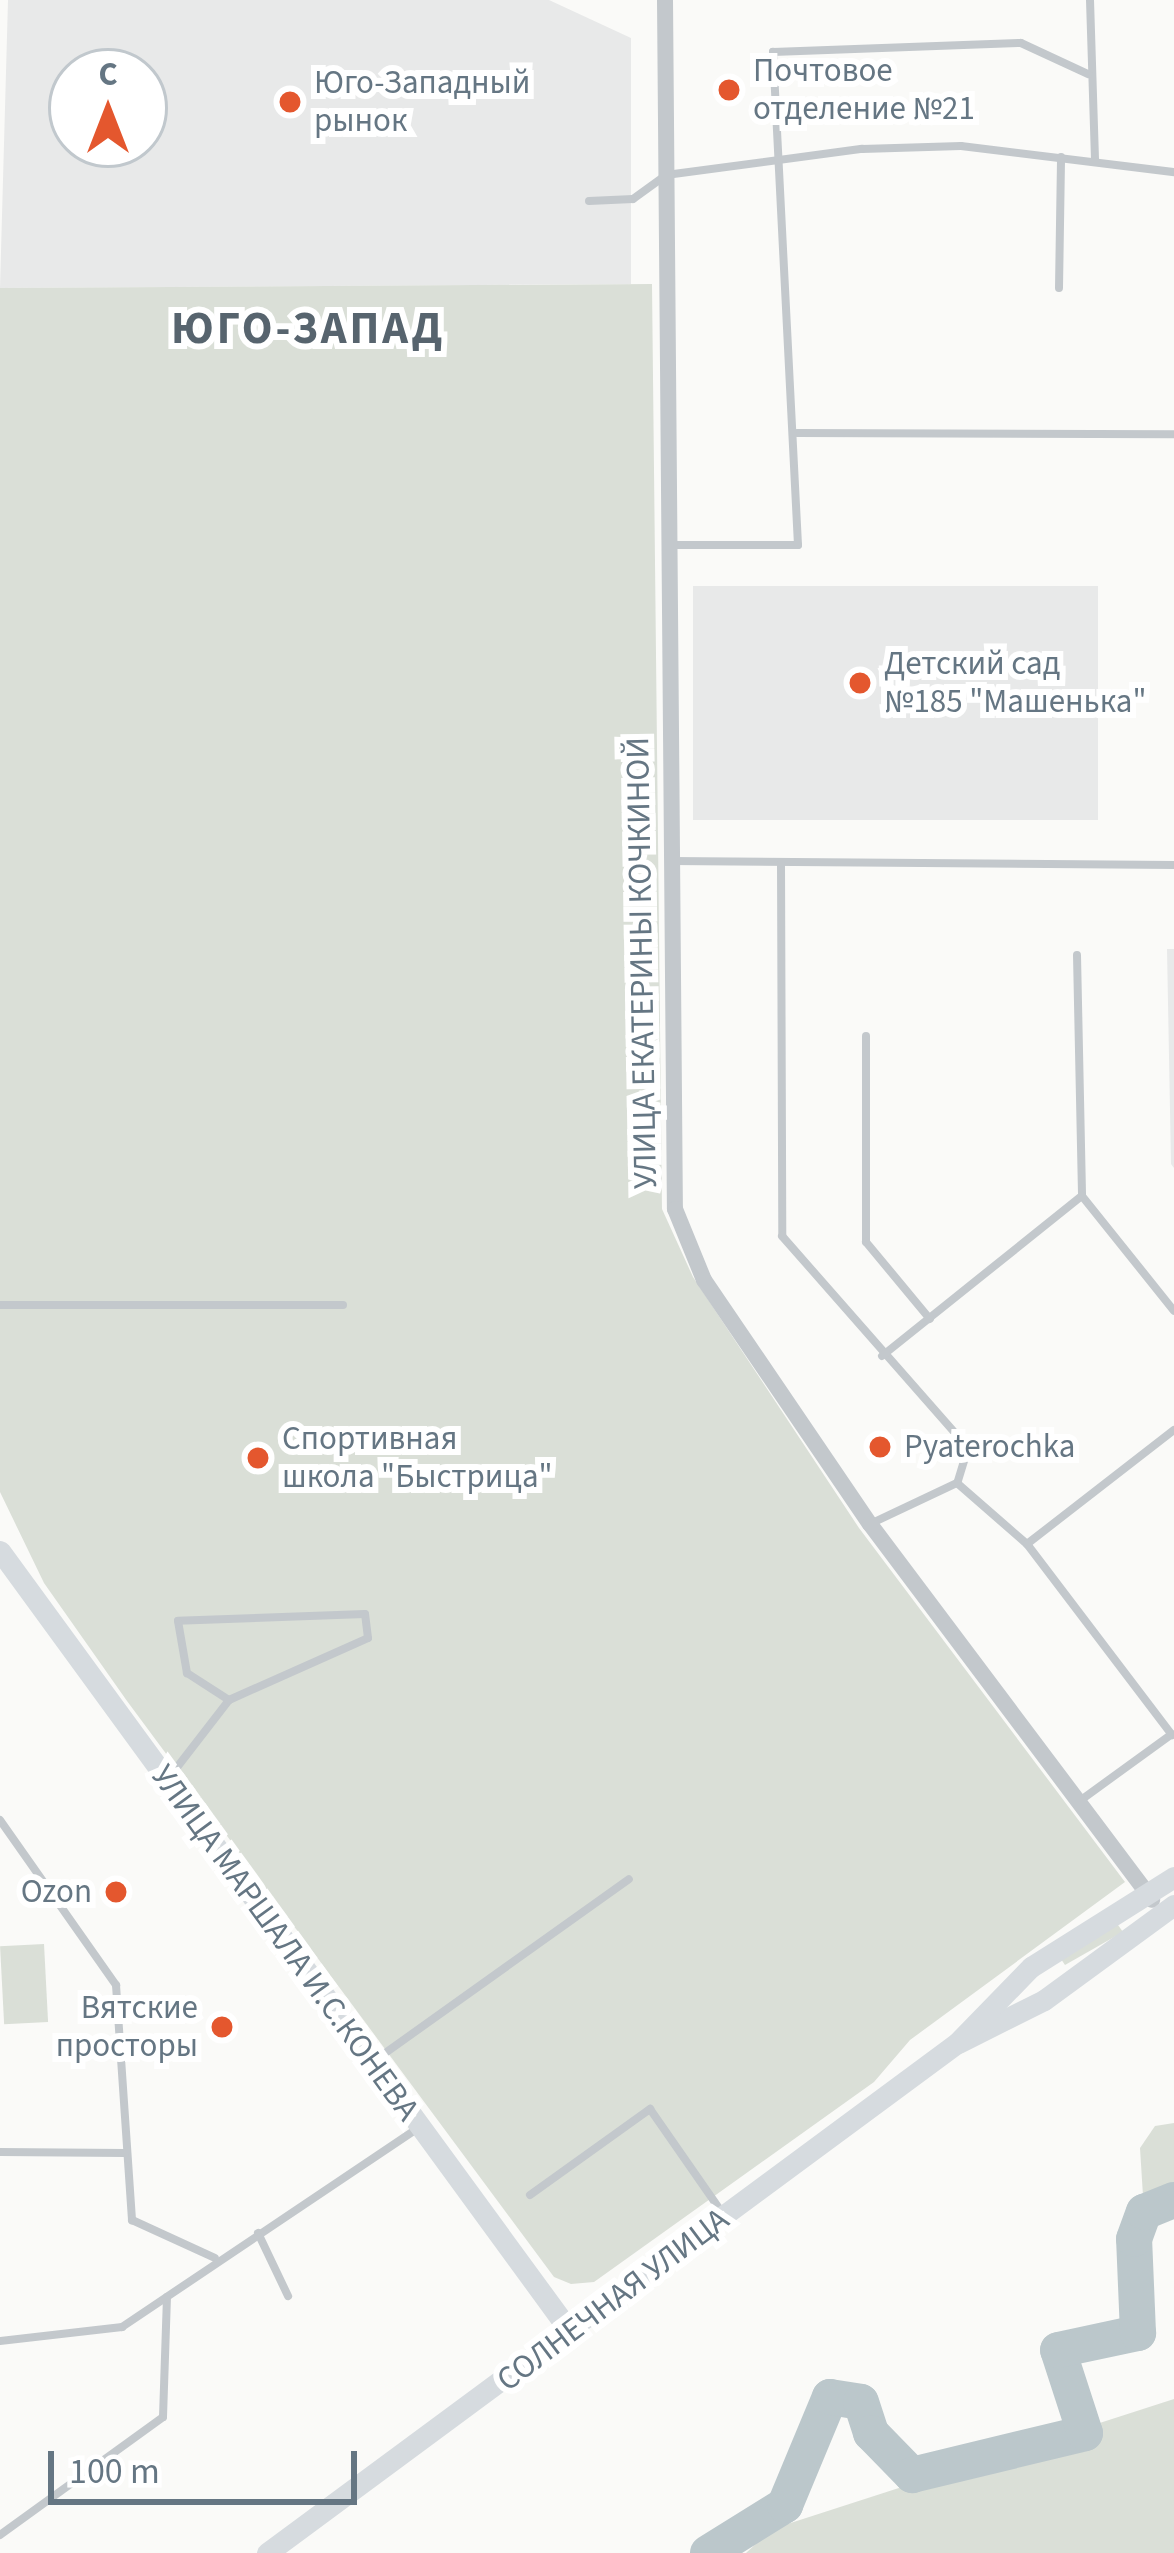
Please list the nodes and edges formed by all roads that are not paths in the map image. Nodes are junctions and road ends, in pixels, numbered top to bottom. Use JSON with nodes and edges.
{"nodes":[{"id":1,"x":664,"y":0,"type":"edge"},
{"id":2,"x":1090,"y":0,"type":"edge"},
{"id":3,"x":1088,"y":74,"type":"junction"},
{"id":4,"x":1061,"y":157,"type":"junction"},
{"id":5,"x":1095,"y":160,"type":"junction"},
{"id":6,"x":783,"y":167,"type":"junction"},
{"id":7,"x":1174,"y":172,"type":"edge"},
{"id":8,"x":667,"y":175,"type":"junction"},
{"id":9,"x":590,"y":201,"type":"dead end"},
{"id":10,"x":1059,"y":288,"type":"dead end"},
{"id":11,"x":797,"y":433,"type":"junction"},
{"id":12,"x":1174,"y":434,"type":"edge"},
{"id":13,"x":670,"y":545,"type":"junction"},
{"id":14,"x":668,"y":861,"type":"junction"},
{"id":15,"x":781,"y":863,"type":"junction"},
{"id":16,"x":1174,"y":865,"type":"edge"},
{"id":17,"x":1077,"y":955,"type":"dead end"},
{"id":18,"x":866,"y":1036,"type":"dead end"},
{"id":19,"x":1082,"y":1196,"type":"junction"},
{"id":20,"x":0,"y":1305,"type":"edge"},
{"id":21,"x":343,"y":1305,"type":"dead end"},
{"id":22,"x":1174,"y":1311,"type":"edge"},
{"id":23,"x":930,"y":1319,"type":"junction"},
{"id":24,"x":882,"y":1356,"type":"junction"},
{"id":25,"x":1174,"y":1430,"type":"edge"},
{"id":26,"x":958,"y":1483,"type":"junction"},
{"id":27,"x":870,"y":1524,"type":"junction"},
{"id":28,"x":1027,"y":1544,"type":"junction"},
{"id":29,"x":0,"y":1551,"type":"edge"},
{"id":30,"x":229,"y":1700,"type":"junction"},
{"id":31,"x":1173,"y":1734,"type":"edge"},
{"id":32,"x":166,"y":1780,"type":"junction"},
{"id":33,"x":1082,"y":1800,"type":"junction"},
{"id":34,"x":0,"y":1820,"type":"edge"},
{"id":35,"x":1174,"y":1877,"type":"edge"},
{"id":36,"x":629,"y":1879,"type":"dead end"},
{"id":37,"x":1144,"y":1888,"type":"junction"},
{"id":38,"x":1168,"y":1910,"type":"edge"},
{"id":39,"x":957,"y":2043,"type":"junction"},
{"id":40,"x":373,"y":2062,"type":"junction"},
{"id":41,"x":419,"y":2127,"type":"junction"},
{"id":42,"x":0,"y":2152,"type":"edge"},
{"id":43,"x":125,"y":2152,"type":"junction"},
{"id":44,"x":530,"y":2194,"type":"dead end"},
{"id":45,"x":725,"y":2217,"type":"junction"},
{"id":46,"x":258,"y":2234,"type":"junction"},
{"id":47,"x":215,"y":2258,"type":"junction"},
{"id":48,"x":288,"y":2296,"type":"dead end"},
{"id":49,"x":166,"y":2297,"type":"junction"},
{"id":50,"x":571,"y":2333,"type":"junction"},
{"id":51,"x":0,"y":2341,"type":"edge"},
{"id":52,"x":0,"y":2535,"type":"edge"},
{"id":53,"x":267,"y":2553,"type":"edge"}],
"edges":[{"from":1,"to":8,"type":"street","name":"УЛИЦА ЕКАТЕРИНЫ КОЧКИНОЙ"},
{"from":2,"to":3,"type":"lane"},
{"from":3,"to":5,"type":"lane"},
{"from":3,"to":6,"type":"lane"},
{"from":4,"to":5,"type":"lane"},
{"from":4,"to":6,"type":"lane"},
{"from":4,"to":10,"type":"lane"},
{"from":5,"to":7,"type":"lane"},
{"from":6,"to":8,"type":"lane"},
{"from":6,"to":11,"type":"lane"},
{"from":8,"to":9,"type":"lane"},
{"from":8,"to":13,"type":"street","name":"УЛИЦА ЕКАТЕРИНЫ КОЧКИНОЙ"},
{"from":11,"to":12,"type":"lane"},
{"from":11,"to":13,"type":"lane"},
{"from":13,"to":14,"type":"street","name":"УЛИЦА ЕКАТЕРИНЫ КОЧКИНОЙ"},
{"from":14,"to":15,"type":"lane"},
{"from":14,"to":27,"type":"street","name":"УЛИЦА ЕКАТЕРИНЫ КОЧКИНОЙ"},
{"from":15,"to":16,"type":"lane"},
{"from":15,"to":24,"type":"lane"},
{"from":17,"to":19,"type":"lane"},
{"from":18,"to":23,"type":"lane"},
{"from":19,"to":22,"type":"lane"},
{"from":19,"to":23,"type":"lane"},
{"from":20,"to":21,"type":"lane"},
{"from":23,"to":24,"type":"lane"},
{"from":24,"to":26,"type":"lane"},
{"from":25,"to":28,"type":"lane"},
{"from":26,"to":27,"type":"lane"},
{"from":26,"to":28,"type":"lane"},
{"from":27,"to":33,"type":"street","name":"УЛИЦА ЕКАТЕРИНЫ КОЧКИНОЙ"},
{"from":28,"to":31,"type":"lane"},
{"from":29,"to":32,"type":"main road","name":"УЛИЦА МАРШАЛА И.С.КОНЕВА"},
{"from":30,"to":30,"type":"lane"},
{"from":30,"to":32,"type":"lane"},
{"from":31,"to":33,"type":"lane"},
{"from":32,"to":40,"type":"main road","name":"УЛИЦА МАРШАЛА И.С.КОНЕВА"},
{"from":33,"to":37,"type":"street","name":"УЛИЦА ЕКАТЕРИНЫ КОЧКИНОЙ"},
{"from":34,"to":43,"type":"lane"},
{"from":35,"to":37,"type":"main road","name":"СОЛНЕЧНАЯ УЛИЦА"},
{"from":36,"to":40,"type":"lane"},
{"from":37,"to":38,"type":"street","name":"УЛИЦА ЕКАТЕРИНЫ КОЧКИНОЙ"},
{"from":37,"to":39,"type":"main road","name":"СОЛНЕЧНАЯ УЛИЦА"},
{"from":38,"to":39,"type":"main road","name":"СОЛНЕЧНАЯ УЛИЦА"},
{"from":39,"to":45,"type":"main road","name":"СОЛНЕЧНАЯ УЛИЦА"},
{"from":40,"to":41,"type":"main road","name":"УЛИЦА МАРШАЛА И.С.КОНЕВА"},
{"from":41,"to":46,"type":"lane"},
{"from":41,"to":50,"type":"main road","name":"УЛИЦА МАРШАЛА И.С.КОНЕВА"},
{"from":42,"to":43,"type":"lane"},
{"from":43,"to":47,"type":"lane"},
{"from":44,"to":45,"type":"lane"},
{"from":45,"to":50,"type":"main road","name":"СОЛНЕЧНАЯ УЛИЦА"},
{"from":46,"to":47,"type":"lane"},
{"from":46,"to":48,"type":"lane"},
{"from":47,"to":49,"type":"lane"},
{"from":49,"to":51,"type":"lane"},
{"from":49,"to":52,"type":"lane"},
{"from":50,"to":53,"type":"main road","name":"СОЛНЕЧНАЯ УЛИЦА"}]}
